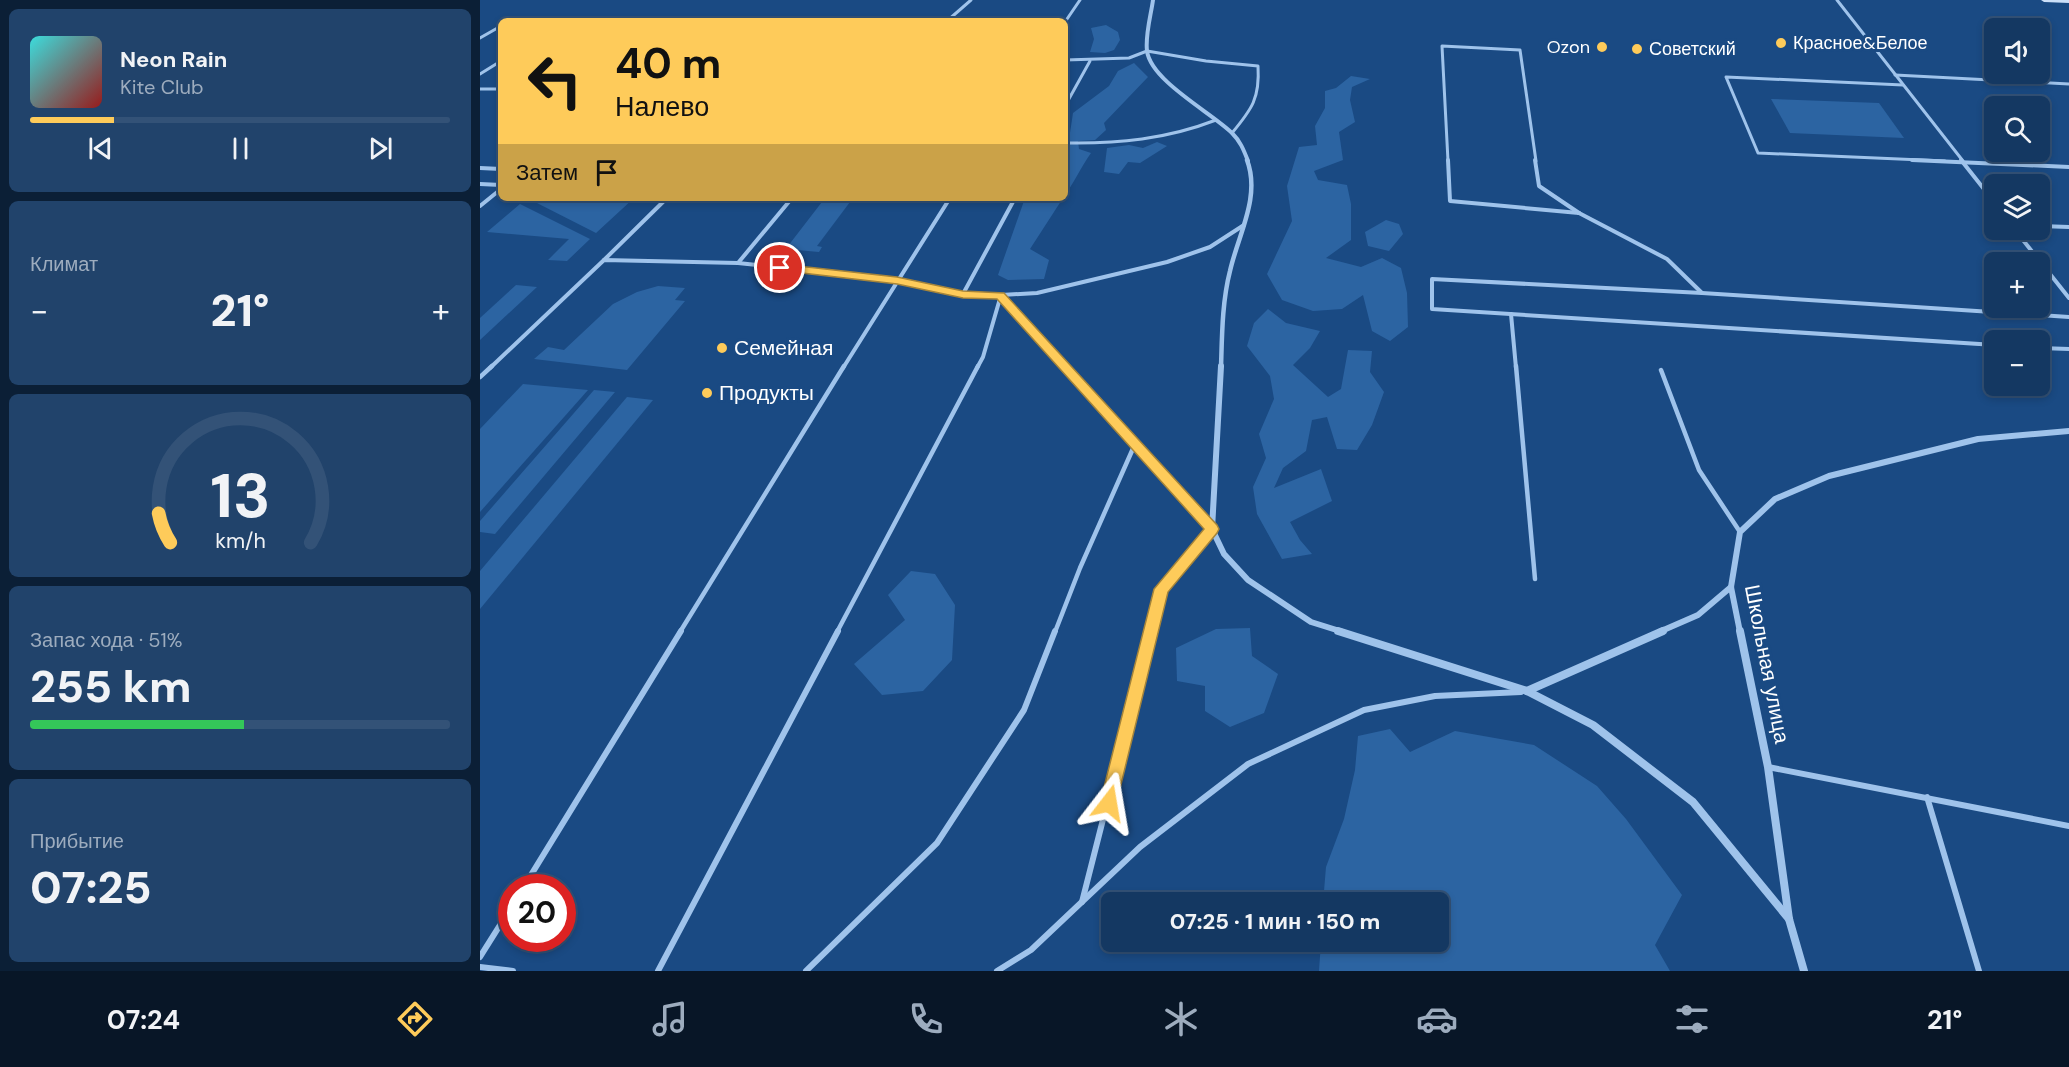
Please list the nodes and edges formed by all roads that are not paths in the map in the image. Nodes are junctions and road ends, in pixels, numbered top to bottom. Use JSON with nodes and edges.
{"nodes":[{"id":1,"x":970,"y":0,"type":"edge"},
{"id":2,"x":1080,"y":0,"type":"edge"},
{"id":3,"x":1153,"y":0,"type":"edge"},
{"id":4,"x":1837,"y":0,"type":"edge"},
{"id":5,"x":2044,"y":0,"type":"edge"},
{"id":6,"x":2069,"y":1,"type":"edge"},
{"id":7,"x":950,"y":18,"type":"edge"},
{"id":8,"x":1068,"y":18,"type":"edge"},
{"id":9,"x":498,"y":28,"type":"edge"},
{"id":10,"x":480,"y":38,"type":"edge"},
{"id":11,"x":1147,"y":51,"type":"junction"},
{"id":12,"x":1068,"y":60,"type":"edge"},
{"id":13,"x":1090,"y":61,"type":"junction"},
{"id":14,"x":498,"y":63,"type":"edge"},
{"id":15,"x":480,"y":74,"type":"edge"},
{"id":16,"x":1895,"y":75,"type":"junction"},
{"id":17,"x":2069,"y":84,"type":"edge"},
{"id":18,"x":1903,"y":85,"type":"junction"},
{"id":19,"x":480,"y":89,"type":"edge"},
{"id":20,"x":498,"y":89,"type":"edge"},
{"id":21,"x":1068,"y":101,"type":"edge"},
{"id":22,"x":1216,"y":120,"type":"junction"},
{"id":23,"x":1232,"y":133,"type":"junction"},
{"id":24,"x":1068,"y":143,"type":"edge"},
{"id":25,"x":1964,"y":163,"type":"junction"},
{"id":26,"x":480,"y":168,"type":"edge"},
{"id":27,"x":2069,"y":168,"type":"edge"},
{"id":28,"x":498,"y":169,"type":"edge"},
{"id":29,"x":480,"y":184,"type":"edge"},
{"id":30,"x":498,"y":187,"type":"edge"},
{"id":31,"x":1984,"y":189,"type":"edge"},
{"id":32,"x":498,"y":190,"type":"edge"},
{"id":33,"x":664,"y":201,"type":"edge"},
{"id":34,"x":790,"y":201,"type":"edge"},
{"id":35,"x":948,"y":201,"type":"edge"},
{"id":36,"x":1013,"y":201,"type":"edge"},
{"id":37,"x":480,"y":206,"type":"edge"},
{"id":38,"x":1579,"y":213,"type":"junction"},
{"id":39,"x":1244,"y":225,"type":"junction"},
{"id":40,"x":2050,"y":226,"type":"edge"},
{"id":41,"x":2069,"y":227,"type":"edge"},
{"id":42,"x":2023,"y":240,"type":"edge"},
{"id":43,"x":604,"y":260,"type":"junction"},
{"id":44,"x":738,"y":263,"type":"junction"},
{"id":45,"x":897,"y":280,"type":"junction"},
{"id":46,"x":1702,"y":293,"type":"junction"},
{"id":47,"x":963,"y":294,"type":"junction"},
{"id":48,"x":1000,"y":296,"type":"junction"},
{"id":49,"x":2069,"y":298,"type":"edge"},
{"id":50,"x":1511,"y":314,"type":"junction"},
{"id":51,"x":2069,"y":317,"type":"edge"},
{"id":52,"x":1984,"y":344,"type":"edge"},
{"id":53,"x":2050,"y":348,"type":"edge"},
{"id":54,"x":2069,"y":349,"type":"edge"},
{"id":55,"x":1661,"y":370,"type":"dead end"},
{"id":56,"x":480,"y":377,"type":"edge"},
{"id":57,"x":2069,"y":431,"type":"edge"},
{"id":58,"x":1136,"y":444,"type":"junction"},
{"id":59,"x":1212,"y":529,"type":"junction"},
{"id":60,"x":1740,"y":532,"type":"junction"},
{"id":61,"x":1535,"y":579,"type":"dead end"},
{"id":62,"x":1731,"y":587,"type":"junction"},
{"id":63,"x":1527,"y":691,"type":"junction"},
{"id":64,"x":1768,"y":767,"type":"junction"},
{"id":65,"x":1927,"y":797,"type":"junction"},
{"id":66,"x":2069,"y":826,"type":"edge"},
{"id":67,"x":532,"y":874,"type":"edge"},
{"id":68,"x":1082,"y":902,"type":"junction"},
{"id":69,"x":1789,"y":919,"type":"junction"},
{"id":70,"x":498,"y":928,"type":"edge"},
{"id":71,"x":480,"y":957,"type":"edge"},
{"id":72,"x":480,"y":966,"type":"edge"},
{"id":73,"x":513,"y":971,"type":"edge"},
{"id":74,"x":658,"y":971,"type":"edge"},
{"id":75,"x":806,"y":971,"type":"edge"},
{"id":76,"x":997,"y":971,"type":"edge"},
{"id":77,"x":1804,"y":971,"type":"edge"},
{"id":78,"x":1979,"y":971,"type":"edge"}],
"edges":[{"from":1,"to":7,"type":"lane"},
{"from":2,"to":8,"type":"lane"},
{"from":3,"to":11,"type":"street"},
{"from":4,"to":16,"type":"lane"},
{"from":5,"to":6,"type":"main road"},
{"from":9,"to":10,"type":"lane"},
{"from":11,"to":13,"type":"lane"},
{"from":11,"to":22,"type":"street"},
{"from":11,"to":23,"type":"lane"},
{"from":12,"to":13,"type":"lane"},
{"from":13,"to":21,"type":"lane"},
{"from":14,"to":15,"type":"lane"},
{"from":16,"to":17,"type":"lane"},
{"from":16,"to":18,"type":"lane"},
{"from":18,"to":25,"type":"lane"},
{"from":18,"to":25,"type":"lane"},
{"from":19,"to":20,"type":"lane"},
{"from":22,"to":23,"type":"street"},
{"from":22,"to":24,"type":"lane"},
{"from":23,"to":39,"type":"street"},
{"from":25,"to":27,"type":"lane"},
{"from":25,"to":31,"type":"lane"},
{"from":26,"to":28,"type":"lane"},
{"from":29,"to":30,"type":"lane"},
{"from":32,"to":37,"type":"lane"},
{"from":33,"to":43,"type":"lane"},
{"from":34,"to":44,"type":"lane"},
{"from":35,"to":45,"type":"lane"},
{"from":36,"to":47,"type":"lane"},
{"from":38,"to":38,"type":"lane"},
{"from":38,"to":46,"type":"lane"},
{"from":39,"to":48,"type":"lane"},
{"from":39,"to":59,"type":"street"},
{"from":40,"to":41,"type":"lane"},
{"from":42,"to":49,"type":"lane"},
{"from":43,"to":44,"type":"lane"},
{"from":43,"to":56,"type":"lane"},
{"from":44,"to":45,"type":"lane"},
{"from":45,"to":47,"type":"lane"},
{"from":45,"to":67,"type":"lane"},
{"from":46,"to":50,"type":"lane"},
{"from":46,"to":51,"type":"lane"},
{"from":47,"to":48,"type":"lane"},
{"from":48,"to":58,"type":"lane"},
{"from":48,"to":74,"type":"lane"},
{"from":50,"to":52,"type":"lane"},
{"from":50,"to":61,"type":"lane"},
{"from":53,"to":54,"type":"lane"},
{"from":55,"to":60,"type":"lane"},
{"from":57,"to":60,"type":"street"},
{"from":58,"to":59,"type":"lane"},
{"from":58,"to":75,"type":"lane"},
{"from":59,"to":63,"type":"street"},
{"from":59,"to":68,"type":"lane"},
{"from":60,"to":62,"type":"street","name":"Школьная улица"},
{"from":62,"to":63,"type":"street"},
{"from":62,"to":64,"type":"street","name":"Школьная улица"},
{"from":63,"to":68,"type":"lane"},
{"from":63,"to":69,"type":"street"},
{"from":64,"to":65,"type":"lane"},
{"from":64,"to":69,"type":"street","name":"Школьная улица"},
{"from":65,"to":66,"type":"lane"},
{"from":65,"to":78,"type":"lane"},
{"from":68,"to":76,"type":"lane"},
{"from":69,"to":77,"type":"street","name":"Школьная улица"},
{"from":70,"to":71,"type":"lane"},
{"from":72,"to":73,"type":"lane"}]}
